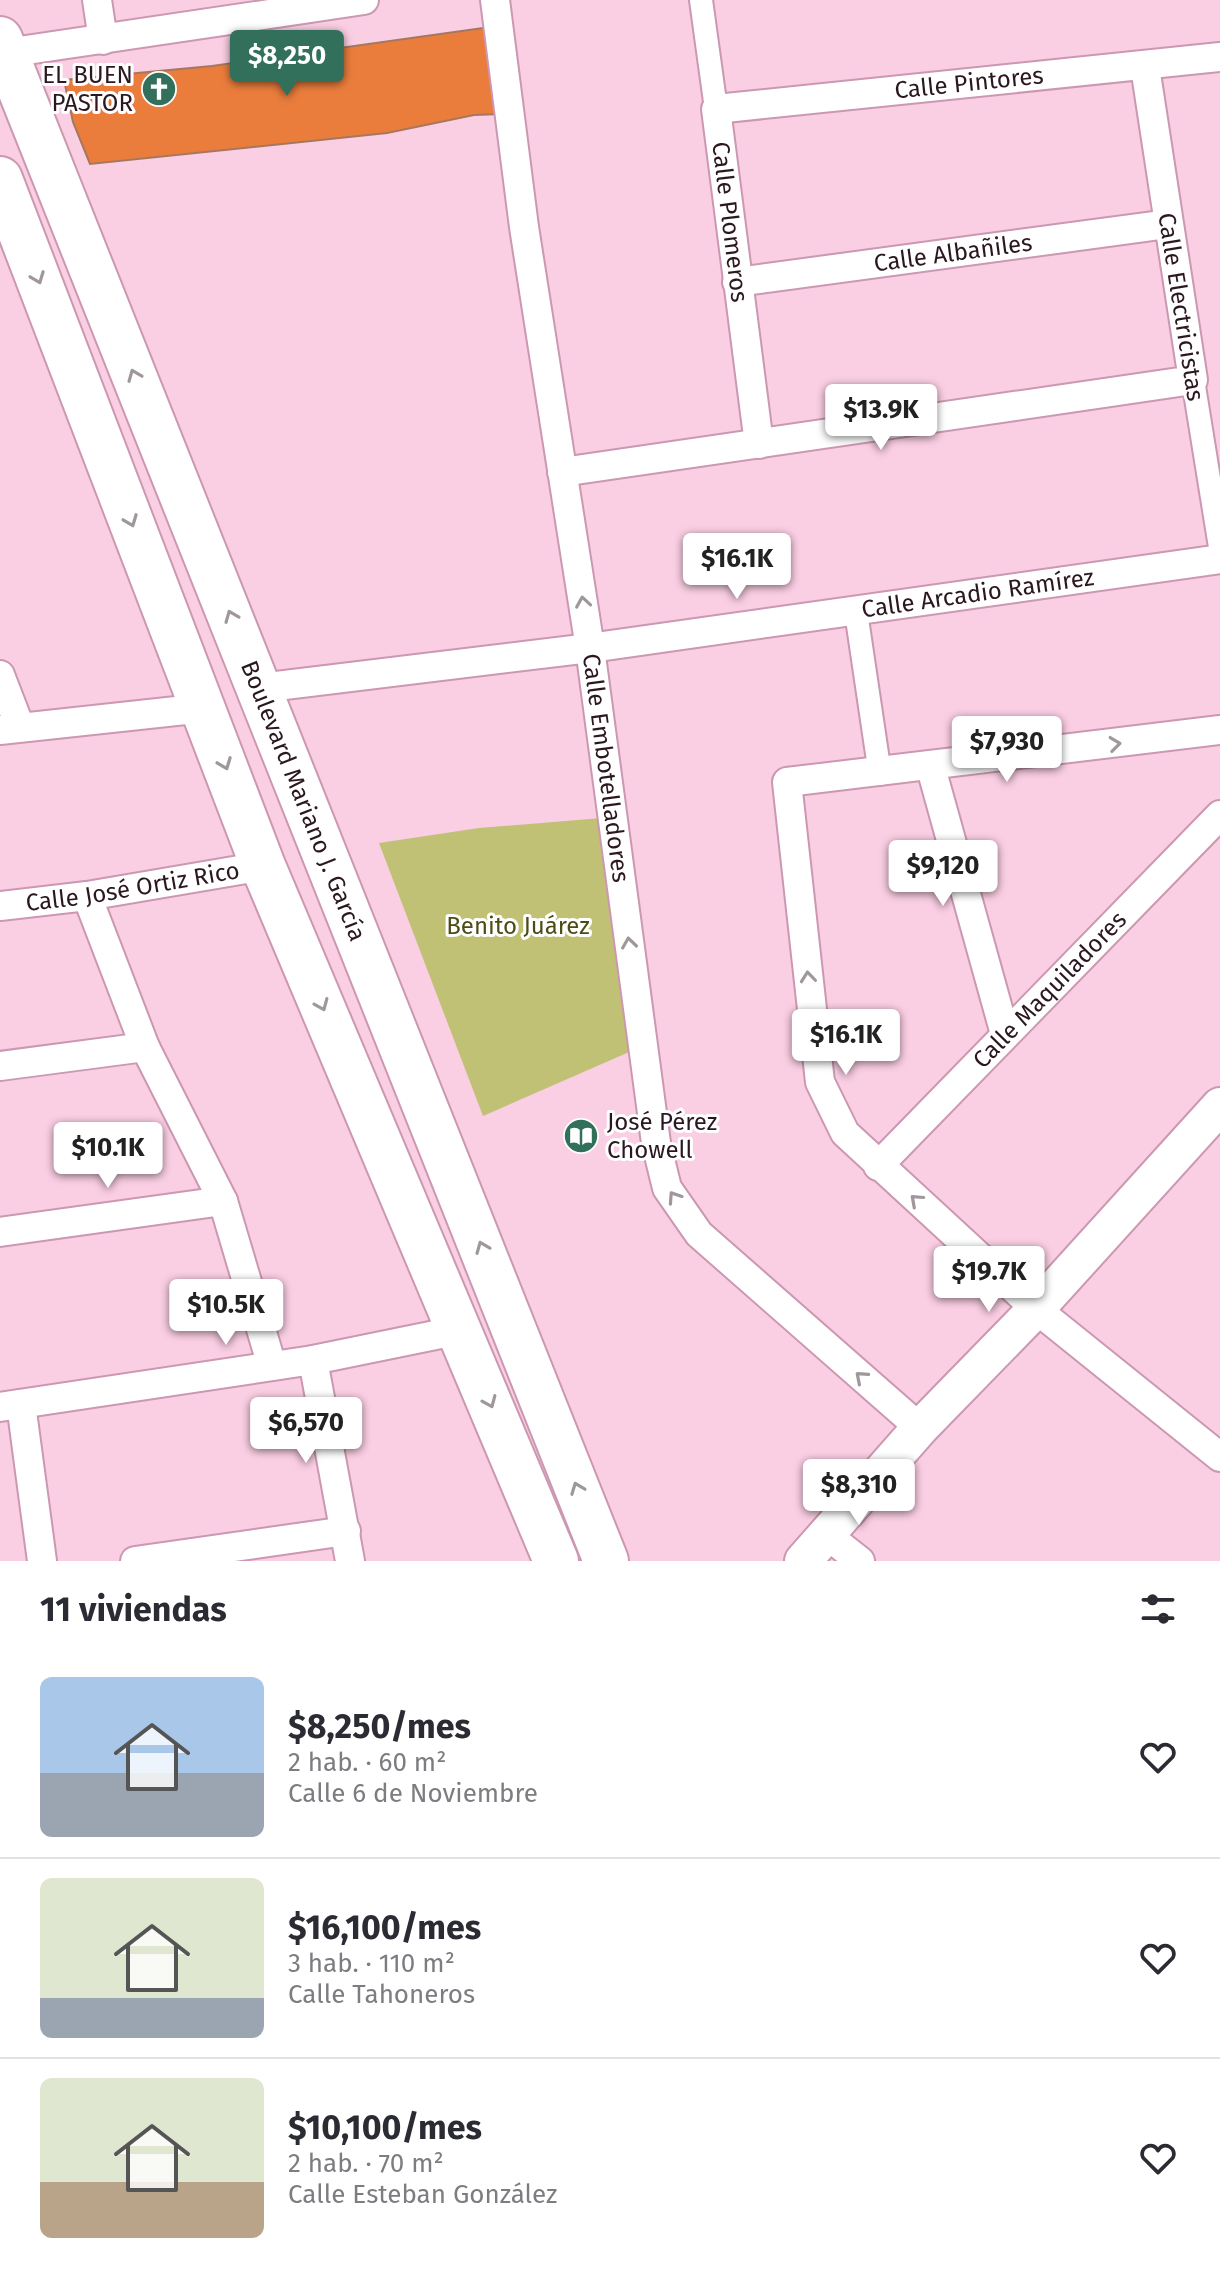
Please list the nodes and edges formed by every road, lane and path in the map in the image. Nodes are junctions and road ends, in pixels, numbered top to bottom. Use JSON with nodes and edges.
{"nodes":[{"id":1,"x":97,"y":0,"type":"edge"},
{"id":2,"x":364,"y":0,"type":"edge"},
{"id":3,"x":495,"y":0,"type":"edge"},
{"id":4,"x":701,"y":0,"type":"edge"},
{"id":5,"x":103,"y":40,"type":"junction"},
{"id":6,"x":2,"y":49,"type":"edge"},
{"id":7,"x":1220,"y":57,"type":"edge"},
{"id":8,"x":1145,"y":67,"type":"junction"},
{"id":9,"x":716,"y":109,"type":"junction"},
{"id":10,"x":5,"y":205,"type":"edge"},
{"id":11,"x":1168,"y":224,"type":"junction"},
{"id":12,"x":737,"y":282,"type":"junction"},
{"id":13,"x":1193,"y":380,"type":"junction"},
{"id":14,"x":759,"y":444,"type":"junction"},
{"id":15,"x":562,"y":472,"type":"junction"},
{"id":16,"x":1220,"y":547,"type":"edge"},
{"id":17,"x":1220,"y":559,"type":"edge"},
{"id":18,"x":856,"y":612,"type":"junction"},
{"id":19,"x":590,"y":648,"type":"junction"},
{"id":20,"x":0,"y":675,"type":"edge"},
{"id":21,"x":260,"y":688,"type":"junction"},
{"id":22,"x":204,"y":708,"type":"junction"},
{"id":23,"x":10,"y":729,"type":"edge"},
{"id":24,"x":1220,"y":730,"type":"edge"},
{"id":25,"x":931,"y":768,"type":"junction"},
{"id":26,"x":880,"y":774,"type":"junction"},
{"id":27,"x":1220,"y":815,"type":"edge"},
{"id":28,"x":263,"y":866,"type":"junction"},
{"id":29,"x":87,"y":896,"type":"junction"},
{"id":30,"x":0,"y":906,"type":"edge"},
{"id":31,"x":1005,"y":1034,"type":"junction"},
{"id":32,"x":145,"y":1047,"type":"junction"},
{"id":33,"x":0,"y":1066,"type":"edge"},
{"id":34,"x":1220,"y":1106,"type":"edge"},
{"id":35,"x":878,"y":1166,"type":"junction"},
{"id":36,"x":223,"y":1201,"type":"junction"},
{"id":37,"x":0,"y":1232,"type":"edge"},
{"id":38,"x":1036,"y":1309,"type":"junction"},
{"id":39,"x":460,"y":1330,"type":"junction"},
{"id":40,"x":313,"y":1360,"type":"junction"},
{"id":41,"x":272,"y":1366,"type":"junction"},
{"id":42,"x":10,"y":1406,"type":"edge"},
{"id":43,"x":920,"y":1428,"type":"junction"},
{"id":44,"x":1220,"y":1457,"type":"edge"},
{"id":45,"x":346,"y":1531,"type":"junction"},
{"id":46,"x":815,"y":1548,"type":"edge"},
{"id":47,"x":175,"y":1558,"type":"edge"},
{"id":48,"x":42,"y":1561,"type":"edge"},
{"id":49,"x":135,"y":1561,"type":"edge"},
{"id":50,"x":350,"y":1561,"type":"edge"},
{"id":51,"x":556,"y":1561,"type":"edge"},
{"id":52,"x":606,"y":1561,"type":"edge"},
{"id":53,"x":860,"y":1561,"type":"edge"}],
"edges":[{"from":1,"to":5,"type":"street"},
{"from":2,"to":5,"type":"street"},
{"from":3,"to":15,"type":"street","name":"Calle Embotelladores"},
{"from":4,"to":9,"type":"street","name":"Calle Plomeros"},
{"from":5,"to":6,"type":"street"},
{"from":21,"to":6,"type":"main road","name":"Boulevard Mariano J. García","one_way":true},
{"from":7,"to":8,"type":"street","name":"Calle Pintores"},
{"from":8,"to":9,"type":"street","name":"Calle Pintores"},
{"from":8,"to":11,"type":"street","name":"Calle Electricistas"},
{"from":9,"to":12,"type":"street","name":"Calle Plomeros"},
{"from":10,"to":22,"type":"main road","one_way":true},
{"from":11,"to":12,"type":"street","name":"Calle Albañiles"},
{"from":11,"to":13,"type":"street","name":"Calle Electricistas"},
{"from":12,"to":14,"type":"street","name":"Calle Plomeros"},
{"from":13,"to":14,"type":"street"},
{"from":13,"to":16,"type":"street","name":"Calle Electricistas"},
{"from":14,"to":15,"type":"street"},
{"from":19,"to":15,"type":"street","name":"Calle Embotelladores","one_way":true},
{"from":17,"to":18,"type":"street","name":"Calle Arcadio Ramírez"},
{"from":18,"to":19,"type":"street","name":"Calle Arcadio Ramírez"},
{"from":18,"to":26,"type":"street"},
{"from":19,"to":21,"type":"street","name":"Calle Arcadio Ramírez"},
{"from":43,"to":19,"type":"street","name":"Calle Embotelladores","one_way":true},
{"from":20,"to":23,"type":"street"},
{"from":52,"to":21,"type":"main road","name":"Boulevard Mariano J. García","one_way":true},
{"from":22,"to":23,"type":"street"},
{"from":22,"to":28,"type":"main road","one_way":true},
{"from":25,"to":24,"type":"street","one_way":true},
{"from":25,"to":26,"type":"street"},
{"from":25,"to":31,"type":"street"},
{"from":35,"to":26,"type":"street","one_way":true},
{"from":27,"to":31,"type":"street","name":"Calle Maquiladores"},
{"from":28,"to":29,"type":"street","name":"Calle José Ortiz Rico"},
{"from":28,"to":39,"type":"main road","one_way":true},
{"from":29,"to":30,"type":"street","name":"Calle José Ortiz Rico"},
{"from":29,"to":32,"type":"street"},
{"from":31,"to":35,"type":"street","name":"Calle Maquiladores"},
{"from":32,"to":33,"type":"street"},
{"from":32,"to":36,"type":"street"},
{"from":34,"to":38,"type":"street"},
{"from":38,"to":35,"type":"street","one_way":true},
{"from":36,"to":37,"type":"street"},
{"from":36,"to":41,"type":"street"},
{"from":38,"to":43,"type":"street"},
{"from":38,"to":44,"type":"street"},
{"from":39,"to":40,"type":"street"},
{"from":39,"to":51,"type":"main road","one_way":true},
{"from":40,"to":41,"type":"street"},
{"from":40,"to":45,"type":"street"},
{"from":41,"to":42,"type":"street"},
{"from":42,"to":48,"type":"street"},
{"from":43,"to":46,"type":"street"},
{"from":45,"to":47,"type":"street"},
{"from":45,"to":50,"type":"street"},
{"from":46,"to":53,"type":"street"},
{"from":47,"to":49,"type":"street"}]}
